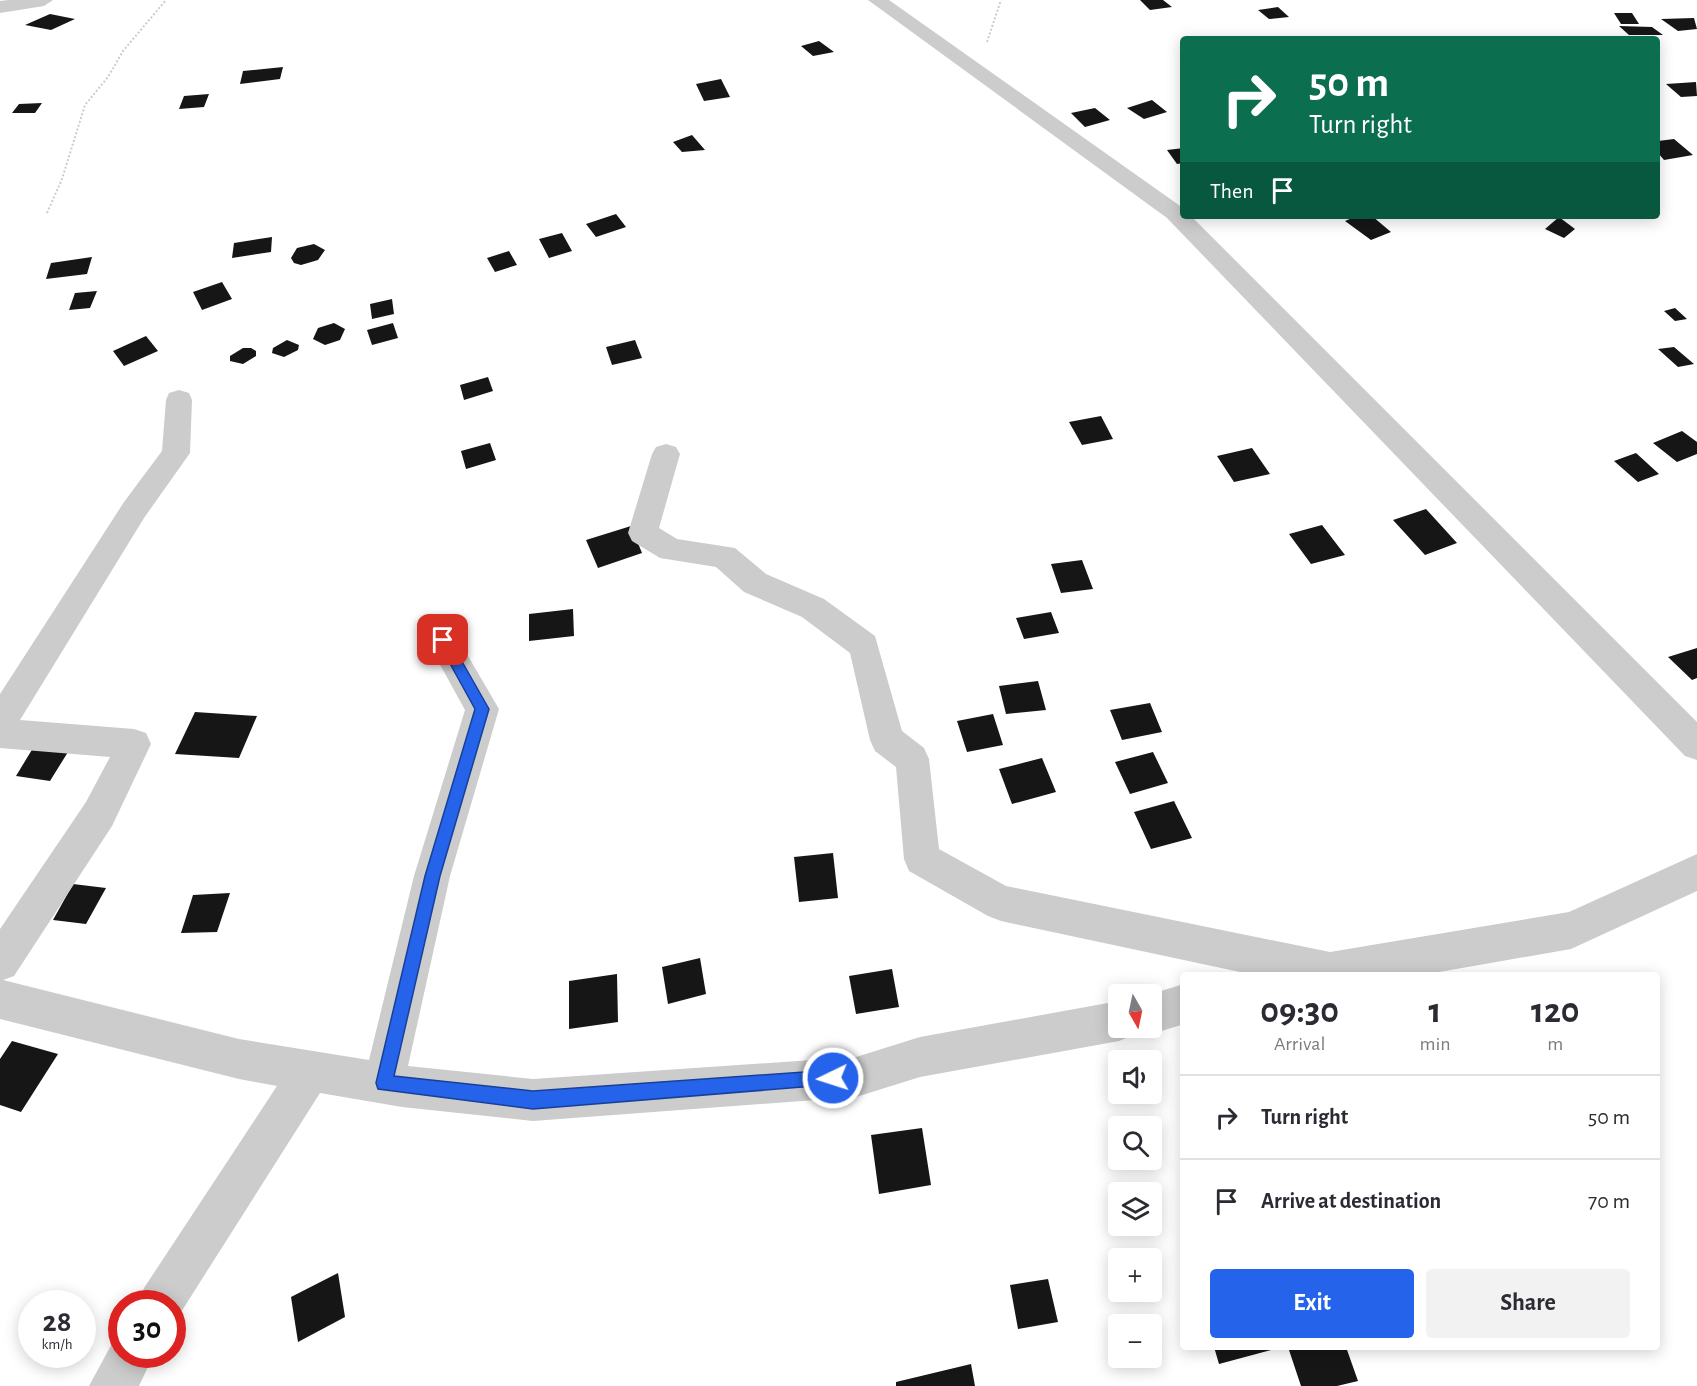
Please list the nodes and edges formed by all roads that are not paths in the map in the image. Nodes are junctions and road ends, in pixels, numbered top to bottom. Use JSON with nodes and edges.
{"nodes":[{"id":1,"x":44,"y":0,"type":"edge"},
{"id":2,"x":877,"y":0,"type":"edge"},
{"id":3,"x":0,"y":7,"type":"edge"},
{"id":4,"x":179,"y":399,"type":"dead end"},
{"id":5,"x":666,"y":454,"type":"dead end"},
{"id":6,"x":443,"y":640,"type":"dead end"},
{"id":7,"x":0,"y":723,"type":"edge"},
{"id":8,"x":0,"y":733,"type":"edge"},
{"id":9,"x":1697,"y":745,"type":"edge"},
{"id":10,"x":1697,"y":872,"type":"edge"},
{"id":11,"x":0,"y":962,"type":"edge"},
{"id":12,"x":1312,"y":972,"type":"edge"},
{"id":13,"x":1332,"y":972,"type":"edge"},
{"id":14,"x":0,"y":999,"type":"edge"},
{"id":15,"x":1180,"y":1005,"type":"edge"},
{"id":16,"x":1162,"y":1011,"type":"edge"},
{"id":17,"x":1108,"y":1023,"type":"edge"},
{"id":18,"x":310,"y":1071,"type":"junction"},
{"id":19,"x":384,"y":1083,"type":"junction"},
{"id":20,"x":169,"y":1290,"type":"edge"},
{"id":21,"x":123,"y":1368,"type":"edge"},
{"id":22,"x":113,"y":1386,"type":"edge"}],
"edges":[{"from":1,"to":3,"type":"street"},
{"from":2,"to":9,"type":"street"},
{"from":4,"to":7,"type":"street"},
{"from":5,"to":12,"type":"street"},
{"from":6,"to":19,"type":"street"},
{"from":8,"to":11,"type":"street"},
{"from":10,"to":13,"type":"street"},
{"from":14,"to":18,"type":"street"},
{"from":15,"to":16,"type":"street"},
{"from":17,"to":19,"type":"street"},
{"from":18,"to":19,"type":"street"},
{"from":18,"to":20,"type":"street"},
{"from":21,"to":22,"type":"street"}]}
